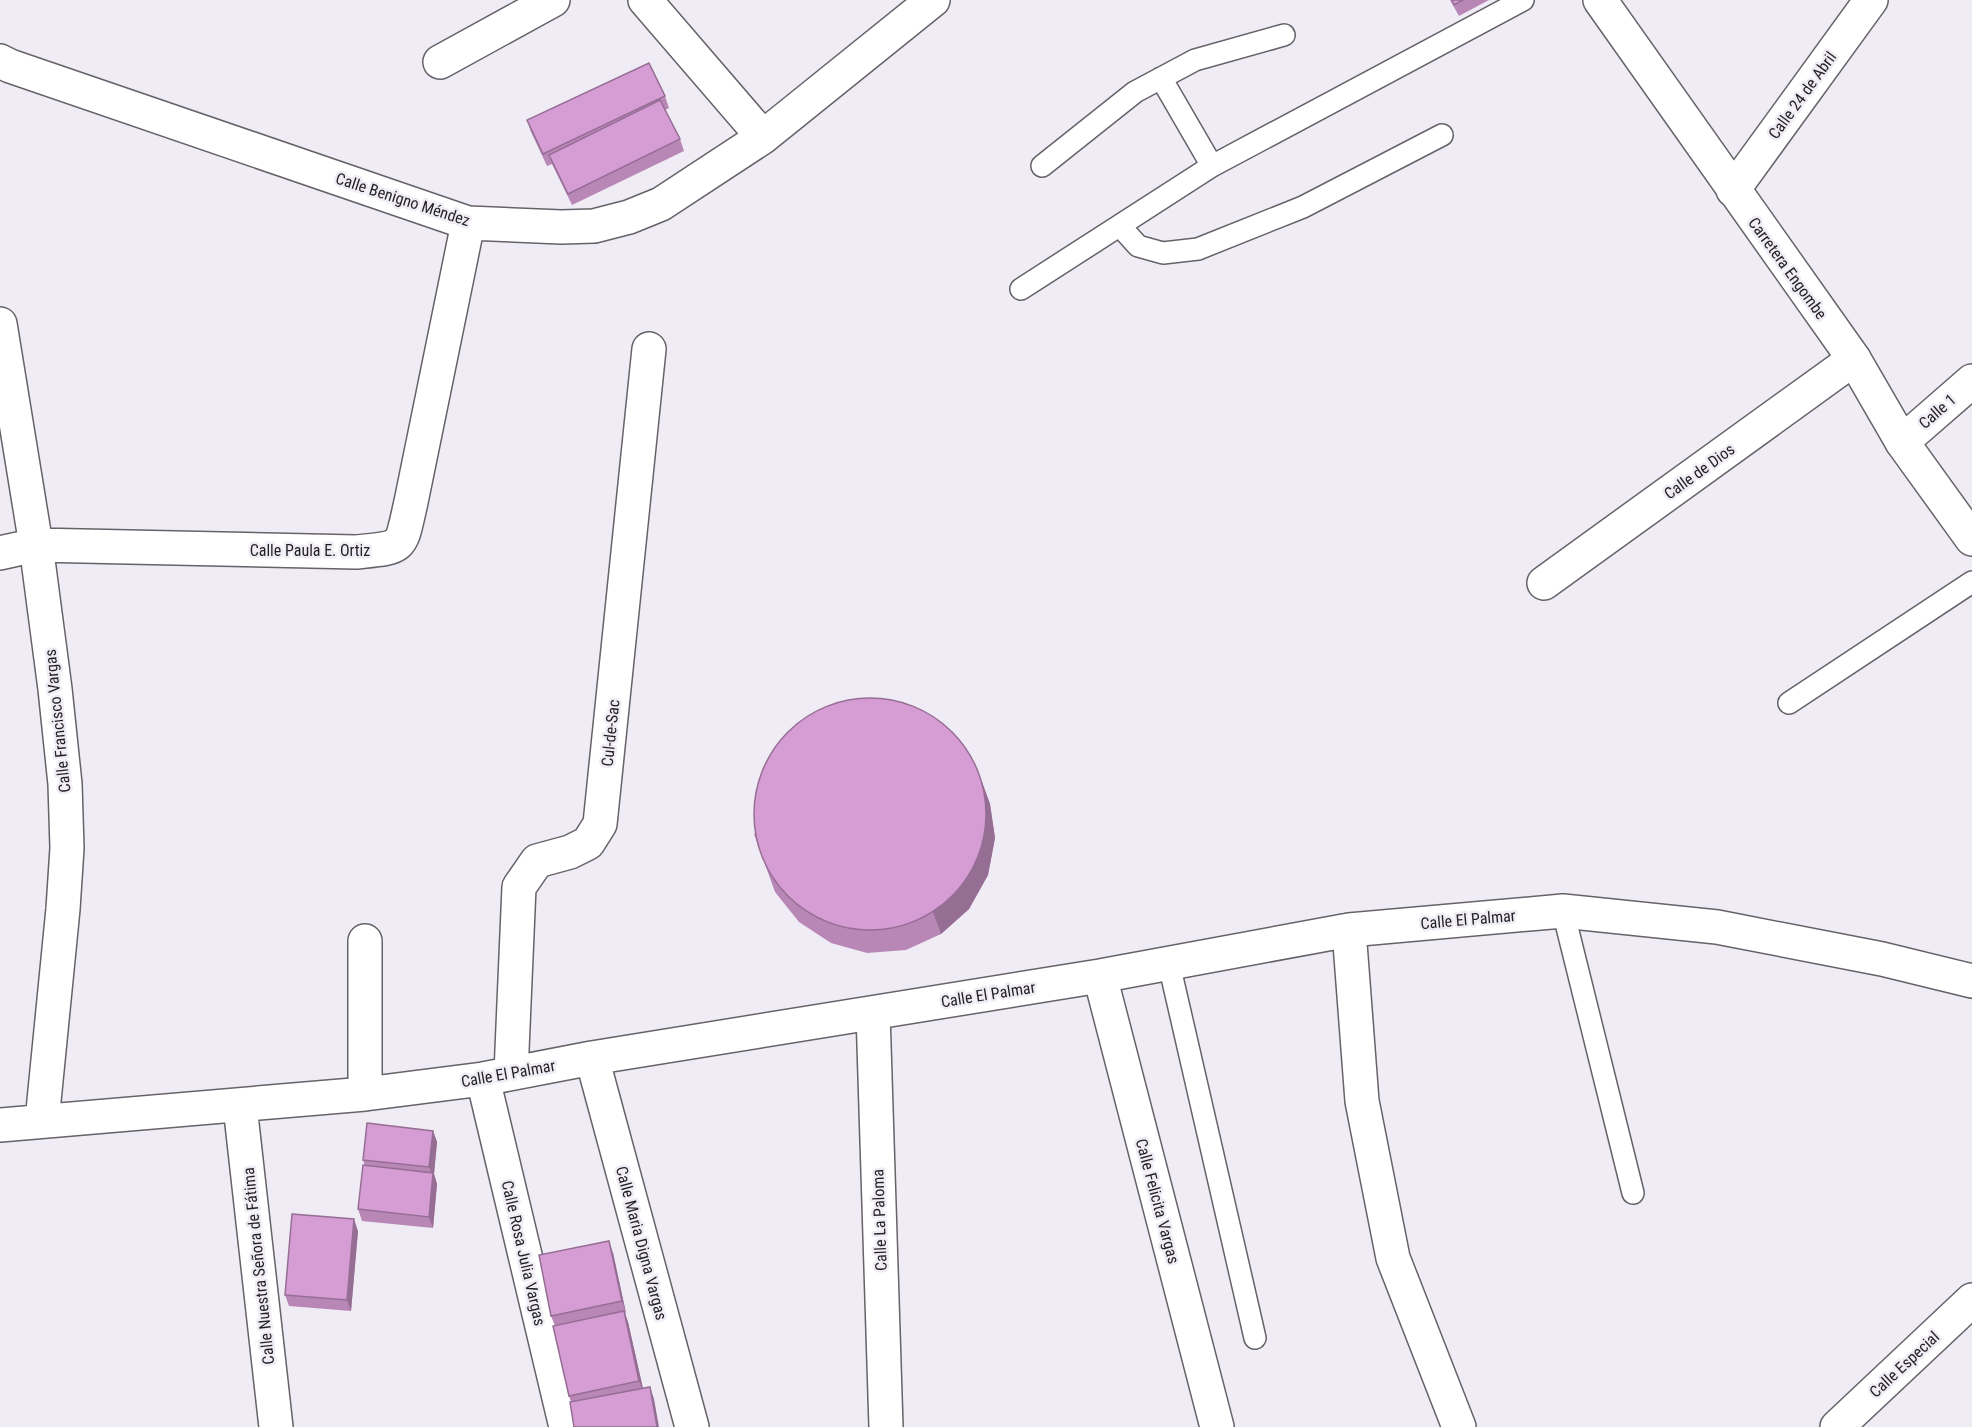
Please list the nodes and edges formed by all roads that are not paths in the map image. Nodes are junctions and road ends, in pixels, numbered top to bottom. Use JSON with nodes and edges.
{"nodes":[{"id":1,"x":553,"y":0,"type":"edge"},
{"id":2,"x":645,"y":0,"type":"edge"},
{"id":3,"x":933,"y":0,"type":"edge"},
{"id":4,"x":1523,"y":0,"type":"edge"},
{"id":5,"x":1599,"y":0,"type":"edge"},
{"id":6,"x":1871,"y":0,"type":"edge"},
{"id":7,"x":1284,"y":35,"type":"dead end"},
{"id":8,"x":0,"y":61,"type":"edge"},
{"id":9,"x":440,"y":62,"type":"dead end"},
{"id":10,"x":1161,"y":78,"type":"junction"},
{"id":11,"x":1442,"y":135,"type":"dead end"},
{"id":12,"x":763,"y":137,"type":"junction"},
{"id":13,"x":1042,"y":166,"type":"dead end"},
{"id":14,"x":1212,"y":166,"type":"junction"},
{"id":15,"x":1733,"y":190,"type":"junction"},
{"id":16,"x":468,"y":223,"type":"junction"},
{"id":17,"x":1120,"y":226,"type":"junction"},
{"id":18,"x":1021,"y":289,"type":"dead end"},
{"id":19,"x":0,"y":324,"type":"edge"},
{"id":20,"x":649,"y":349,"type":"dead end"},
{"id":21,"x":1854,"y":359,"type":"junction"},
{"id":22,"x":1972,"y":381,"type":"edge"},
{"id":23,"x":1902,"y":442,"type":"junction"},
{"id":24,"x":1972,"y":539,"type":"edge"},
{"id":25,"x":36,"y":545,"type":"junction"},
{"id":26,"x":0,"y":553,"type":"edge"},
{"id":27,"x":1972,"y":582,"type":"edge"},
{"id":28,"x":1544,"y":583,"type":"dead end"},
{"id":29,"x":1789,"y":703,"type":"dead end"},
{"id":30,"x":1563,"y":911,"type":"junction"},
{"id":31,"x":1349,"y":930,"type":"junction"},
{"id":32,"x":365,"y":940,"type":"dead end"},
{"id":33,"x":1169,"y":964,"type":"junction"},
{"id":34,"x":1100,"y":976,"type":"junction"},
{"id":35,"x":1972,"y":981,"type":"edge"},
{"id":36,"x":873,"y":1013,"type":"junction"},
{"id":37,"x":592,"y":1058,"type":"junction"},
{"id":38,"x":497,"y":1076,"type":"junction"},
{"id":39,"x":365,"y":1094,"type":"junction"},
{"id":40,"x":240,"y":1106,"type":"junction"},
{"id":41,"x":42,"y":1121,"type":"junction"},
{"id":42,"x":0,"y":1125,"type":"edge"},
{"id":43,"x":1633,"y":1193,"type":"dead end"},
{"id":44,"x":1972,"y":1300,"type":"edge"},
{"id":45,"x":1256,"y":1338,"type":"dead end"},
{"id":46,"x":276,"y":1427,"type":"edge"},
{"id":47,"x":566,"y":1427,"type":"edge"},
{"id":48,"x":692,"y":1427,"type":"edge"},
{"id":49,"x":886,"y":1427,"type":"edge"},
{"id":50,"x":1217,"y":1427,"type":"edge"},
{"id":51,"x":1459,"y":1427,"type":"edge"},
{"id":52,"x":1837,"y":1427,"type":"edge"}],
"edges":[{"from":1,"to":9,"type":"street"},
{"from":2,"to":12,"type":"street"},
{"from":3,"to":12,"type":"street","name":"Calle Benigno Méndez"},
{"from":4,"to":14,"type":"lane"},
{"from":5,"to":15,"type":"street","name":"Carretera Engombe"},
{"from":6,"to":15,"type":"street","name":"Calle 24 de Abril"},
{"from":7,"to":10,"type":"lane"},
{"from":8,"to":16,"type":"street","name":"Calle Benigno Méndez"},
{"from":10,"to":13,"type":"lane"},
{"from":10,"to":14,"type":"lane"},
{"from":11,"to":17,"type":"lane"},
{"from":12,"to":16,"type":"street","name":"Calle Benigno Méndez"},
{"from":14,"to":17,"type":"lane"},
{"from":15,"to":21,"type":"street","name":"Carretera Engombe"},
{"from":16,"to":25,"type":"street","name":"Calle Paula E. Ortiz"},
{"from":17,"to":18,"type":"lane"},
{"from":19,"to":25,"type":"street","name":"Calle Francisco Vargas"},
{"from":20,"to":38,"type":"street","name":"Cul-de-Sac"},
{"from":21,"to":23,"type":"street","name":"Carretera Engombe"},
{"from":21,"to":28,"type":"street","name":"Calle de Dios"},
{"from":22,"to":23,"type":"street","name":"Calle 1"},
{"from":23,"to":24,"type":"street","name":"Carretera Engombe"},
{"from":25,"to":26,"type":"street","name":"Calle Paula E. Ortiz"},
{"from":25,"to":41,"type":"street","name":"Calle Francisco Vargas"},
{"from":27,"to":29,"type":"lane"},
{"from":30,"to":31,"type":"street","name":"Calle El Palmar"},
{"from":30,"to":35,"type":"street","name":"Calle El Palmar"},
{"from":30,"to":43,"type":"lane"},
{"from":31,"to":33,"type":"street","name":"Calle El Palmar"},
{"from":31,"to":51,"type":"street"},
{"from":32,"to":39,"type":"street"},
{"from":33,"to":34,"type":"street","name":"Calle El Palmar"},
{"from":33,"to":45,"type":"lane"},
{"from":34,"to":36,"type":"street","name":"Calle El Palmar"},
{"from":34,"to":50,"type":"street","name":"Calle Felicita Vargas"},
{"from":36,"to":37,"type":"street","name":"Calle El Palmar"},
{"from":36,"to":49,"type":"street","name":"Calle La Paloma"},
{"from":37,"to":38,"type":"street","name":"Calle El Palmar"},
{"from":37,"to":48,"type":"street","name":"Calle Maria Digna Vargas"},
{"from":38,"to":39,"type":"street","name":"Calle El Palmar"},
{"from":38,"to":47,"type":"street","name":"Calle Rosa Julia Vargas"},
{"from":39,"to":40,"type":"street","name":"Calle El Palmar"},
{"from":40,"to":41,"type":"street","name":"Calle El Palmar"},
{"from":40,"to":46,"type":"street","name":"Calle Nuestra Señora de Fátima"},
{"from":41,"to":42,"type":"street","name":"Calle El Palmar"},
{"from":44,"to":52,"type":"street","name":"Calle Especial"}]}
